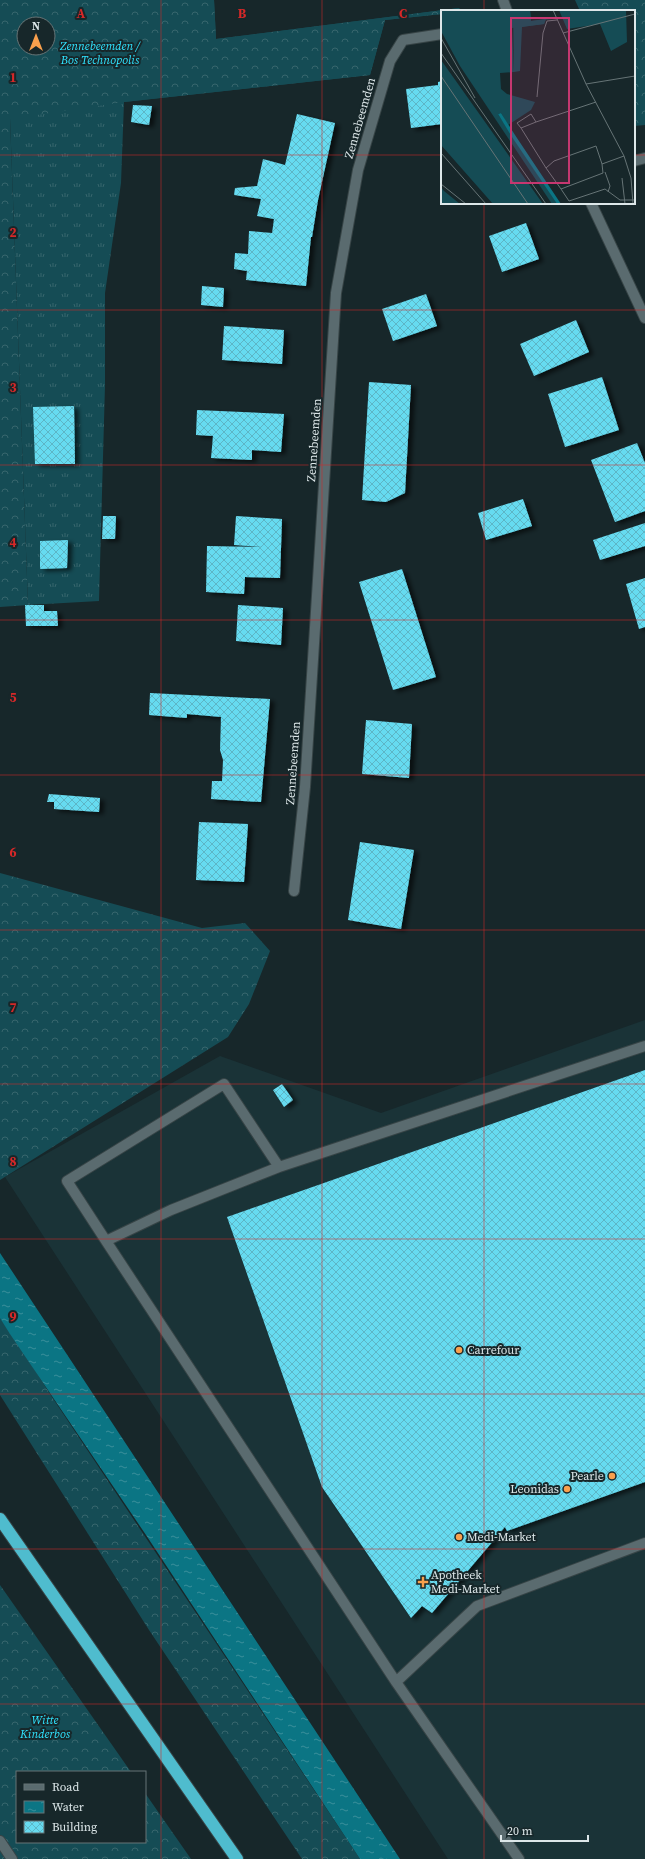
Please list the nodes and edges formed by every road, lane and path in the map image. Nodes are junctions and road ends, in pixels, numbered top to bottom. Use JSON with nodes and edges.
{"nodes":[{"id":1,"x":502,"y":0,"type":"edge"},
{"id":2,"x":507,"y":10,"type":"edge"},
{"id":3,"x":441,"y":34,"type":"edge"},
{"id":4,"x":645,"y":158,"type":"edge"},
{"id":5,"x":635,"y":161,"type":"edge"},
{"id":6,"x":592,"y":204,"type":"edge"},
{"id":7,"x":645,"y":318,"type":"edge"},
{"id":8,"x":294,"y":891,"type":"dead end"},
{"id":9,"x":645,"y":1046,"type":"edge"},
{"id":10,"x":279,"y":1167,"type":"junction"},
{"id":11,"x":106,"y":1241,"type":"junction"},
{"id":12,"x":0,"y":1519,"type":"edge"},
{"id":13,"x":645,"y":1543,"type":"edge"},
{"id":14,"x":396,"y":1682,"type":"junction"},
{"id":15,"x":0,"y":1841,"type":"edge"},
{"id":16,"x":12,"y":1859,"type":"edge"},
{"id":17,"x":237,"y":1859,"type":"edge"},
{"id":18,"x":519,"y":1859,"type":"edge"}],
"edges":[{"from":1,"to":2,"type":"street"},
{"from":3,"to":8,"type":"street","name":"Zennebeemden"},
{"from":4,"to":5,"type":"street"},
{"from":6,"to":7,"type":"street"},
{"from":9,"to":10,"type":"street"},
{"from":10,"to":11,"type":"street"},
{"from":10,"to":11,"type":"street"},
{"from":11,"to":14,"type":"street"},
{"from":12,"to":17,"type":"highway"},
{"from":13,"to":14,"type":"street"},
{"from":14,"to":18,"type":"street"},
{"from":15,"to":16,"type":"street"}]}
